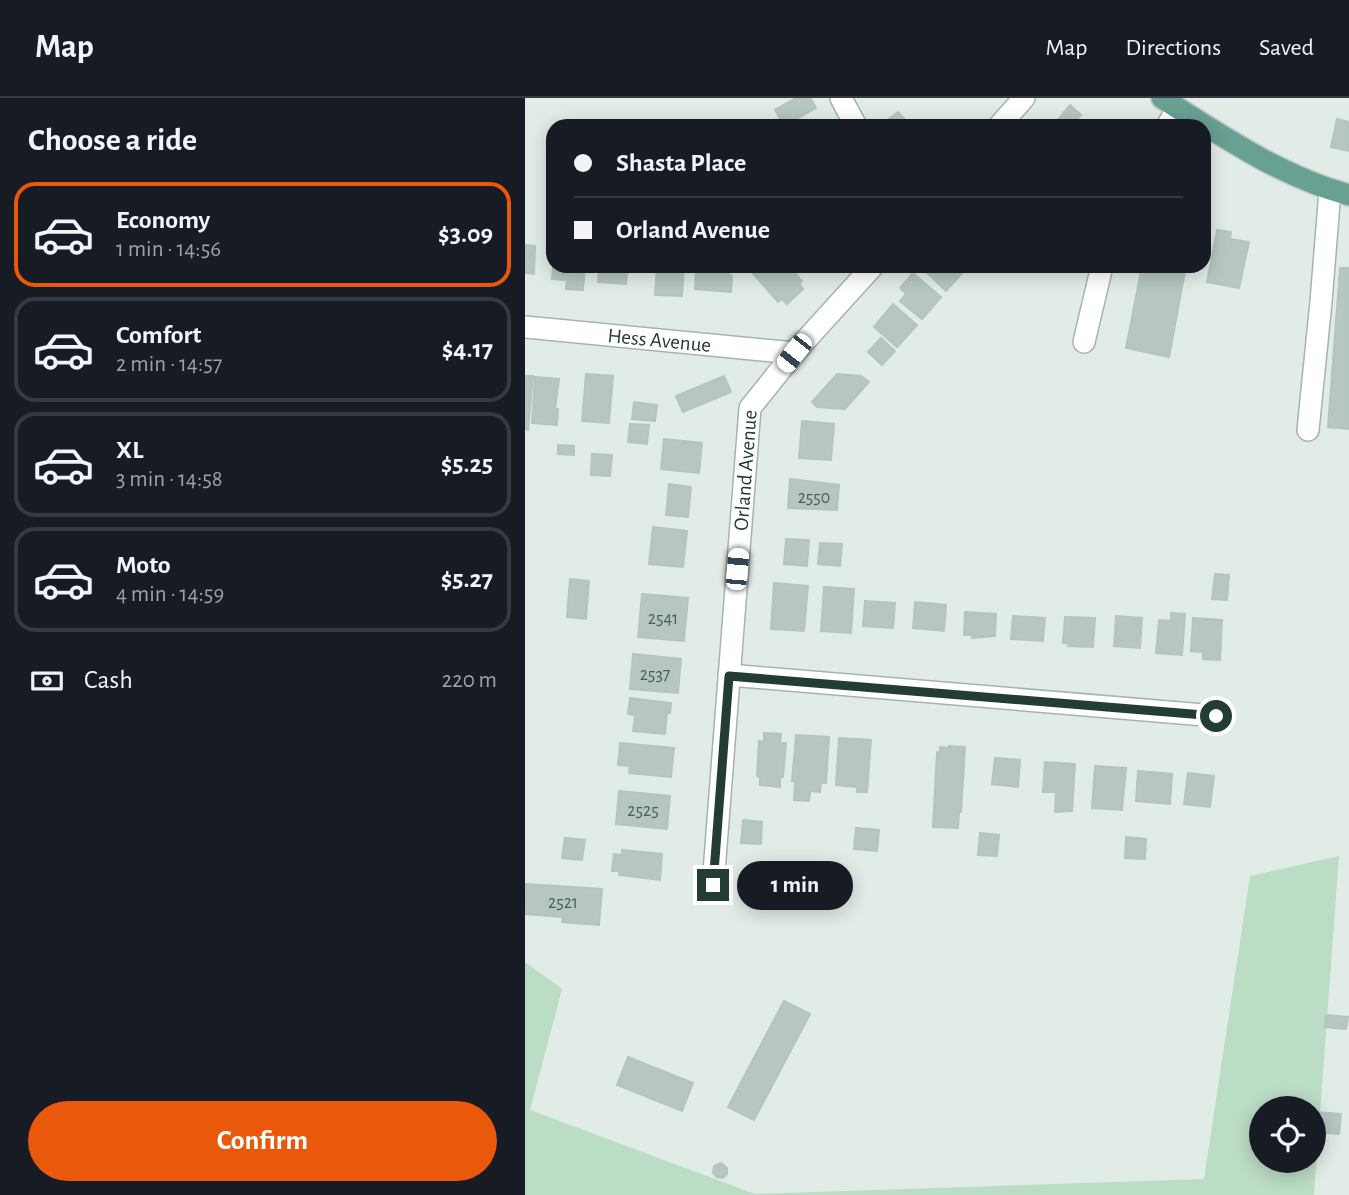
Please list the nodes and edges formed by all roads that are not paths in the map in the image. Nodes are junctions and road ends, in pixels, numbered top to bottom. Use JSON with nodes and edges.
{"nodes":[{"id":1,"x":841,"y":98,"type":"edge"},
{"id":2,"x":1024,"y":98,"type":"edge"},
{"id":3,"x":852,"y":119,"type":"edge"},
{"id":4,"x":1005,"y":119,"type":"edge"},
{"id":5,"x":1211,"y":134,"type":"edge"},
{"id":6,"x":1339,"y":193,"type":"edge"},
{"id":7,"x":867,"y":273,"type":"edge"},
{"id":8,"x":1100,"y":273,"type":"edge"},
{"id":9,"x":525,"y":327,"type":"edge"},
{"id":10,"x":1084,"y":342,"type":"dead end"},
{"id":11,"x":794,"y":353,"type":"junction"},
{"id":12,"x":1308,"y":430,"type":"dead end"},
{"id":13,"x":729,"y":676,"type":"junction"},
{"id":14,"x":1216,"y":716,"type":"dead end"},
{"id":15,"x":713,"y":885,"type":"dead end"}],
"edges":[{"from":1,"to":3,"type":"street"},
{"from":2,"to":4,"type":"street"},
{"from":5,"to":6,"type":"main road"},
{"from":6,"to":12,"type":"street"},
{"from":7,"to":11,"type":"street","name":"Orland Avenue"},
{"from":8,"to":10,"type":"street"},
{"from":9,"to":11,"type":"street","name":"Hess Avenue"},
{"from":11,"to":13,"type":"street","name":"Orland Avenue"},
{"from":13,"to":14,"type":"street"},
{"from":13,"to":15,"type":"street","name":"Orland Avenue"}]}
